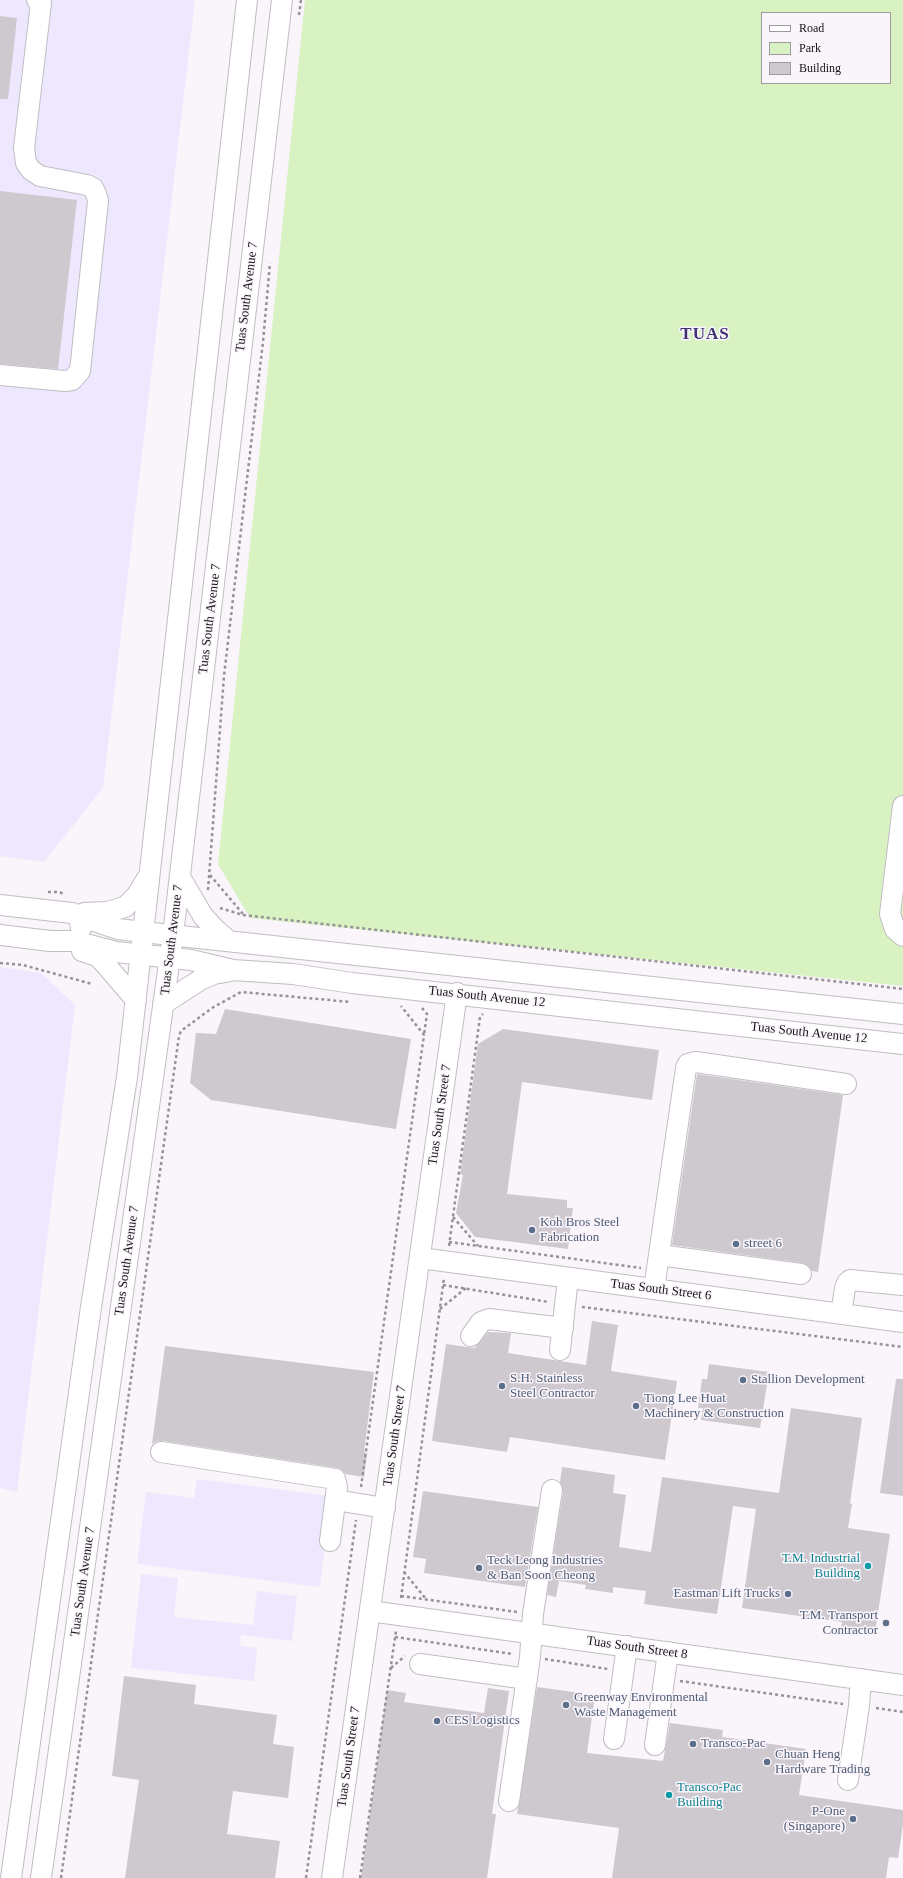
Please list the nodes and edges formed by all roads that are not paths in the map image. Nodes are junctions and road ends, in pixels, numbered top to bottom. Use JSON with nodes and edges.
{"nodes":[{"id":1,"x":37,"y":0,"type":"edge"},
{"id":2,"x":247,"y":0,"type":"edge"},
{"id":3,"x":282,"y":0,"type":"edge"},
{"id":4,"x":0,"y":375,"type":"edge"},
{"id":5,"x":903,"y":806,"type":"edge"},
{"id":6,"x":149,"y":876,"type":"junction"},
{"id":7,"x":180,"y":877,"type":"junction"},
{"id":8,"x":0,"y":905,"type":"edge"},
{"id":9,"x":75,"y":914,"type":"junction"},
{"id":10,"x":143,"y":932,"type":"junction"},
{"id":11,"x":0,"y":935,"type":"edge"},
{"id":12,"x":174,"y":935,"type":"junction"},
{"id":13,"x":903,"y":936,"type":"edge"},
{"id":14,"x":50,"y":941,"type":"junction"},
{"id":15,"x":74,"y":941,"type":"junction"},
{"id":16,"x":229,"y":941,"type":"junction"},
{"id":17,"x":141,"y":954,"type":"junction"},
{"id":18,"x":170,"y":957,"type":"junction"},
{"id":19,"x":233,"y":970,"type":"junction"},
{"id":20,"x":457,"y":994,"type":"junction"},
{"id":21,"x":136,"y":1000,"type":"junction"},
{"id":22,"x":163,"y":1004,"type":"junction"},
{"id":23,"x":903,"y":1014,"type":"edge"},
{"id":24,"x":903,"y":1044,"type":"edge"},
{"id":25,"x":846,"y":1084,"type":"dead end"},
{"id":26,"x":659,"y":1255,"type":"junction"},
{"id":27,"x":420,"y":1258,"type":"junction"},
{"id":28,"x":801,"y":1274,"type":"dead end"},
{"id":29,"x":568,"y":1278,"type":"junction"},
{"id":30,"x":903,"y":1285,"type":"edge"},
{"id":31,"x":654,"y":1289,"type":"junction"},
{"id":32,"x":841,"y":1314,"type":"junction"},
{"id":33,"x":903,"y":1322,"type":"edge"},
{"id":34,"x":562,"y":1328,"type":"junction"},
{"id":35,"x":471,"y":1336,"type":"dead end"},
{"id":36,"x":560,"y":1350,"type":"dead end"},
{"id":37,"x":161,"y":1452,"type":"dead end"},
{"id":38,"x":552,"y":1490,"type":"dead end"},
{"id":39,"x":335,"y":1500,"type":"junction"},
{"id":40,"x":385,"y":1508,"type":"junction"},
{"id":41,"x":330,"y":1541,"type":"dead end"},
{"id":42,"x":370,"y":1611,"type":"junction"},
{"id":43,"x":532,"y":1634,"type":"junction"},
{"id":44,"x":627,"y":1646,"type":"junction"},
{"id":45,"x":668,"y":1652,"type":"junction"},
{"id":46,"x":420,"y":1664,"type":"dead end"},
{"id":47,"x":527,"y":1679,"type":"junction"},
{"id":48,"x":861,"y":1679,"type":"junction"},
{"id":49,"x":903,"y":1685,"type":"edge"},
{"id":50,"x":614,"y":1739,"type":"dead end"},
{"id":51,"x":655,"y":1744,"type":"dead end"},
{"id":52,"x":848,"y":1780,"type":"dead end"},
{"id":53,"x":509,"y":1801,"type":"dead end"},
{"id":54,"x":11,"y":1878,"type":"edge"},
{"id":55,"x":42,"y":1878,"type":"edge"},
{"id":56,"x":332,"y":1878,"type":"edge"}],
"edges":[{"from":1,"to":4,"type":"street"},
{"from":2,"to":6,"type":"street","name":"Tuas South Avenue 7"},
{"from":3,"to":7,"type":"street","name":"Tuas South Avenue 7"},
{"from":5,"to":13,"type":"street"},
{"from":6,"to":9,"type":"street"},
{"from":6,"to":10,"type":"street","name":"Tuas South Avenue 7"},
{"from":7,"to":12,"type":"street","name":"Tuas South Avenue 7"},
{"from":7,"to":16,"type":"street"},
{"from":8,"to":9,"type":"street"},
{"from":9,"to":10,"type":"street"},
{"from":9,"to":15,"type":"street"},
{"from":10,"to":12,"type":"street"},
{"from":10,"to":17,"type":"street","name":"Tuas South Avenue 7"},
{"from":11,"to":14,"type":"street","name":"Tuas South Avenue 12"},
{"from":12,"to":16,"type":"street"},
{"from":12,"to":18,"type":"street","name":"Tuas South Avenue 7"},
{"from":14,"to":15,"type":"street","name":"Tuas South Avenue 12"},
{"from":14,"to":21,"type":"street"},
{"from":15,"to":17,"type":"street","name":"Tuas South Avenue 12"},
{"from":16,"to":23,"type":"street"},
{"from":17,"to":18,"type":"street","name":"Tuas South Avenue 12"},
{"from":17,"to":21,"type":"street","name":"Tuas South Avenue 7"},
{"from":18,"to":19,"type":"street","name":"Tuas South Avenue 12"},
{"from":18,"to":22,"type":"street","name":"Tuas South Avenue 7"},
{"from":19,"to":20,"type":"street","name":"Tuas South Avenue 12"},
{"from":19,"to":22,"type":"street"},
{"from":20,"to":24,"type":"street","name":"Tuas South Avenue 12"},
{"from":20,"to":27,"type":"street","name":"Tuas South Street 7"},
{"from":21,"to":54,"type":"street","name":"Tuas South Avenue 7"},
{"from":22,"to":55,"type":"street","name":"Tuas South Avenue 7"},
{"from":25,"to":26,"type":"street"},
{"from":26,"to":28,"type":"street"},
{"from":26,"to":31,"type":"street"},
{"from":27,"to":29,"type":"street","name":"Tuas South Street 6"},
{"from":27,"to":40,"type":"street","name":"Tuas South Street 7"},
{"from":29,"to":31,"type":"street","name":"Tuas South Street 6"},
{"from":29,"to":34,"type":"street"},
{"from":30,"to":32,"type":"street"},
{"from":31,"to":32,"type":"street","name":"Tuas South Street 6"},
{"from":32,"to":33,"type":"street","name":"Tuas South Street 6"},
{"from":34,"to":35,"type":"street"},
{"from":34,"to":36,"type":"street"},
{"from":37,"to":39,"type":"street"},
{"from":38,"to":43,"type":"street"},
{"from":39,"to":40,"type":"street"},
{"from":39,"to":41,"type":"street"},
{"from":40,"to":42,"type":"street","name":"Tuas South Street 7"},
{"from":42,"to":43,"type":"street","name":"Tuas South Street 8"},
{"from":42,"to":56,"type":"street","name":"Tuas South Street 7"},
{"from":43,"to":44,"type":"street","name":"Tuas South Street 8"},
{"from":43,"to":47,"type":"street"},
{"from":44,"to":45,"type":"street","name":"Tuas South Street 8"},
{"from":44,"to":50,"type":"street"},
{"from":45,"to":48,"type":"street","name":"Tuas South Street 8"},
{"from":45,"to":51,"type":"street"},
{"from":46,"to":47,"type":"street"},
{"from":47,"to":53,"type":"street"},
{"from":48,"to":49,"type":"street","name":"Tuas South Street 8"},
{"from":48,"to":52,"type":"street"}]}
